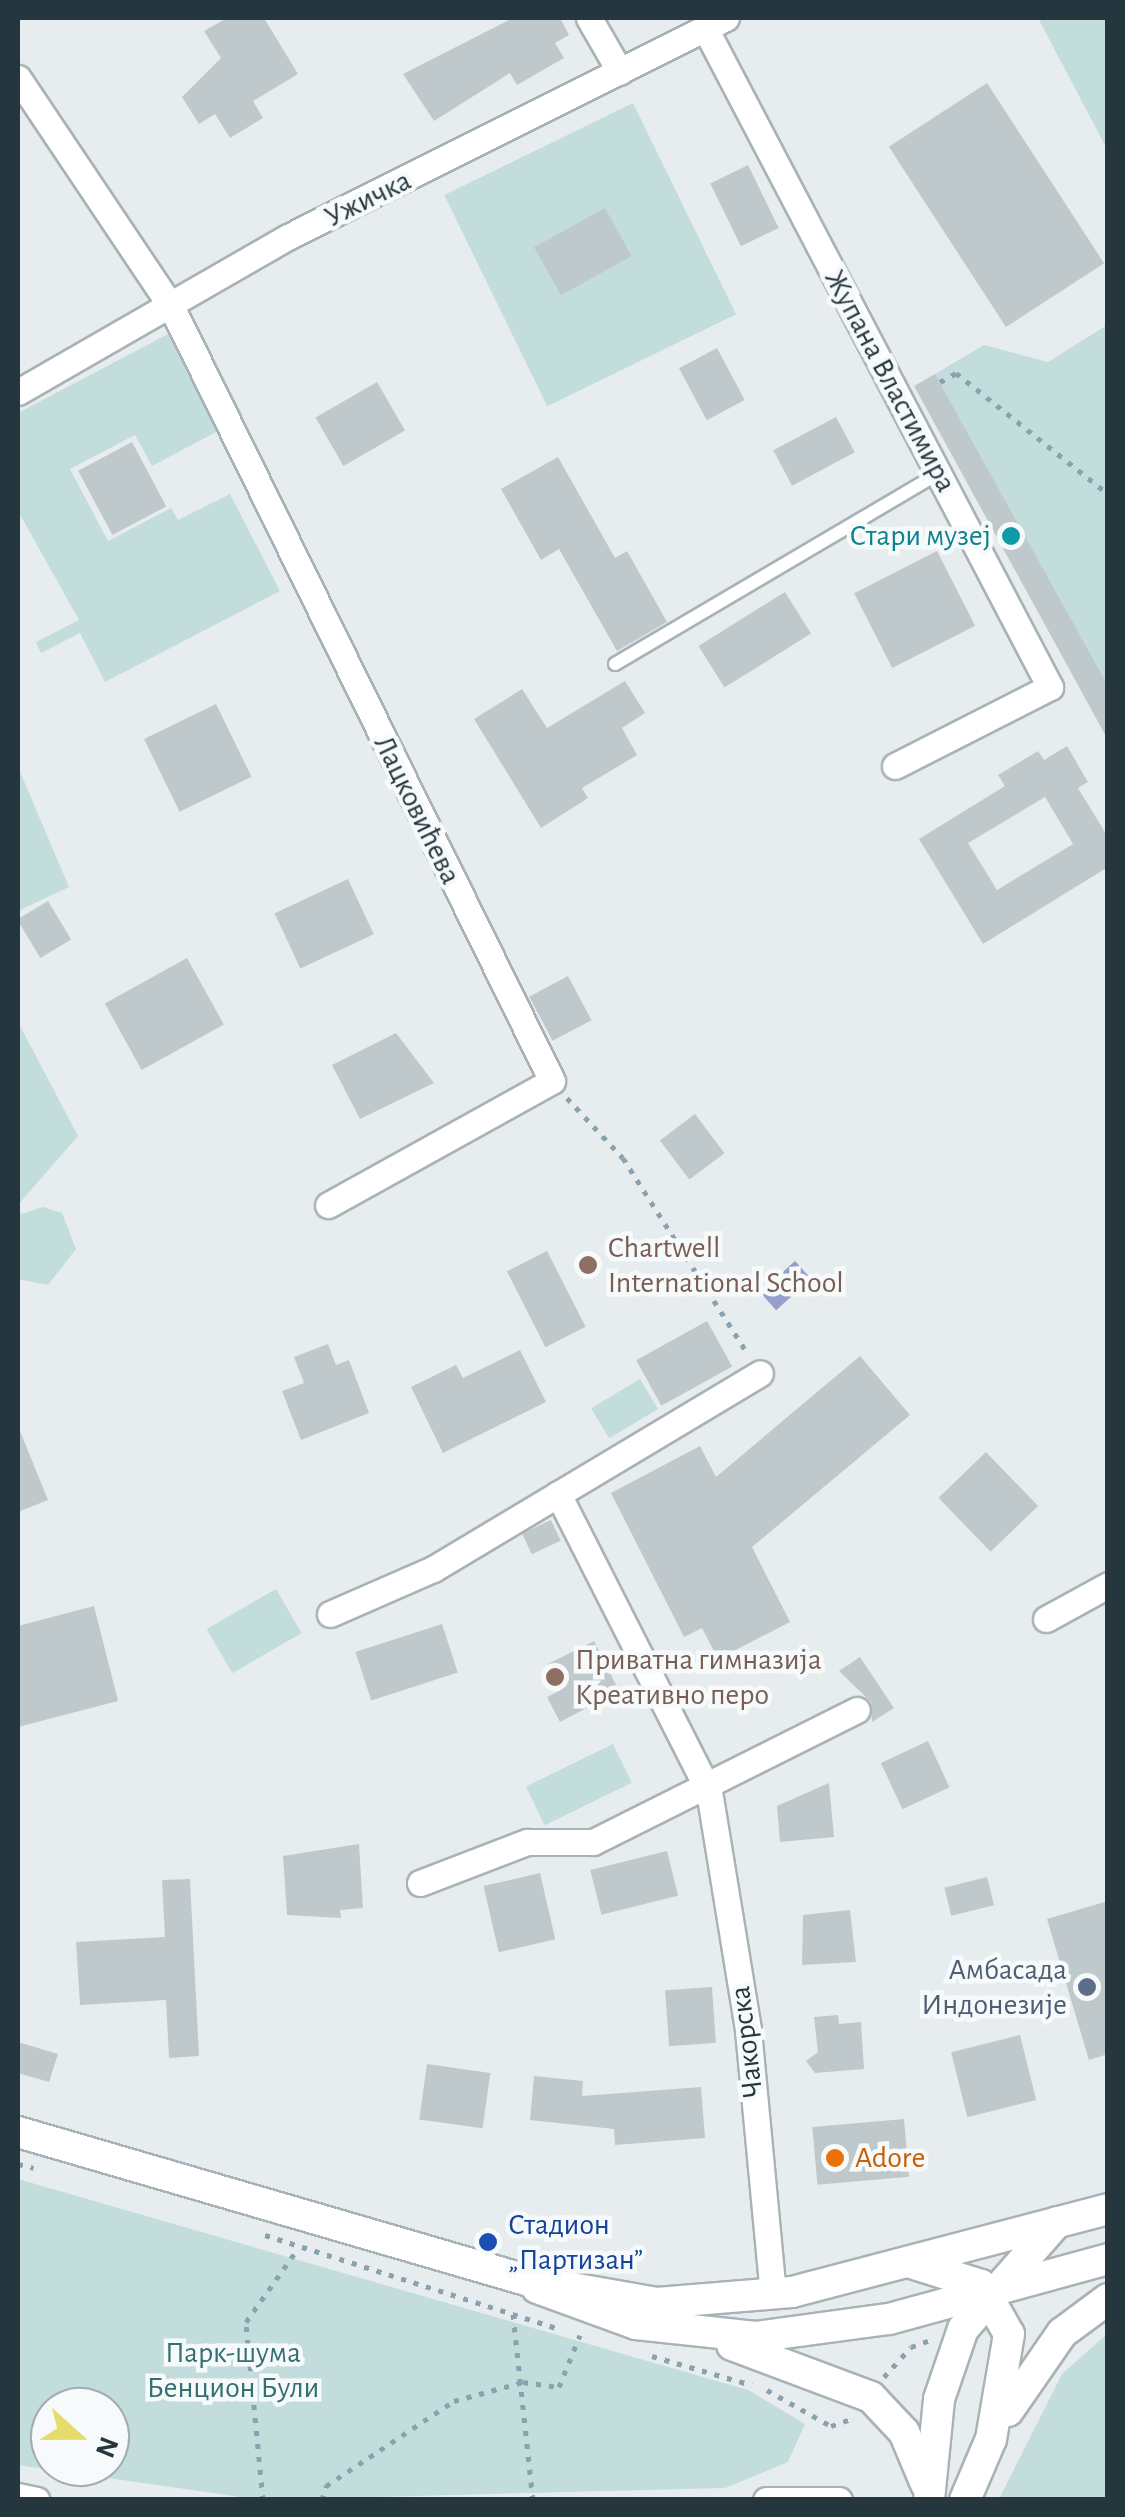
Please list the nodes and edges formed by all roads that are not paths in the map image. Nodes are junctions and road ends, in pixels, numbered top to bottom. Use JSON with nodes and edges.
{"nodes":[{"id":1,"x":588,"y":18,"type":"edge"},
{"id":2,"x":715,"y":23,"type":"edge"},
{"id":3,"x":620,"y":72,"type":"junction"},
{"id":4,"x":18,"y":78,"type":"edge"},
{"id":5,"x":172,"y":308,"type":"junction"},
{"id":6,"x":18,"y":392,"type":"edge"},
{"id":7,"x":938,"y":474,"type":"junction"},
{"id":8,"x":615,"y":664,"type":"dead end"},
{"id":9,"x":895,"y":766,"type":"dead end"},
{"id":10,"x":328,"y":1205,"type":"dead end"},
{"id":11,"x":760,"y":1373,"type":"road end"},
{"id":12,"x":558,"y":1494,"type":"junction"},
{"id":13,"x":1108,"y":1585,"type":"edge"},
{"id":14,"x":330,"y":1614,"type":"dead end"},
{"id":15,"x":1046,"y":1618,"type":"dead end"},
{"id":16,"x":857,"y":1710,"type":"dead end"},
{"id":17,"x":709,"y":1791,"type":"junction"},
{"id":18,"x":420,"y":1883,"type":"dead end"},
{"id":19,"x":18,"y":2132,"type":"edge"},
{"id":20,"x":1108,"y":2208,"type":"edge"},
{"id":21,"x":1057,"y":2222,"type":"junction"},
{"id":22,"x":1108,"y":2260,"type":"edge"},
{"id":23,"x":898,"y":2262,"type":"junction"},
{"id":24,"x":526,"y":2280,"type":"junction"},
{"id":25,"x":990,"y":2292,"type":"junction"},
{"id":26,"x":772,"y":2294,"type":"junction"},
{"id":27,"x":1108,"y":2299,"type":"edge"},
{"id":28,"x":710,"y":2338,"type":"junction"},
{"id":29,"x":991,"y":2440,"type":"junction"},
{"id":30,"x":18,"y":2496,"type":"edge"},
{"id":31,"x":925,"y":2496,"type":"edge"},
{"id":32,"x":37,"y":2500,"type":"edge"},
{"id":33,"x":766,"y":2500,"type":"edge"},
{"id":34,"x":840,"y":2500,"type":"edge"},
{"id":35,"x":965,"y":2500,"type":"edge"}],
"edges":[{"from":1,"to":3,"type":"street"},
{"from":2,"to":3,"type":"street","name":"Ужичка"},
{"from":2,"to":7,"type":"street","name":"Жупана Властимира"},
{"from":3,"to":5,"type":"street","name":"Ужичка"},
{"from":4,"to":5,"type":"street","name":"Лацковићева"},
{"from":5,"to":6,"type":"street","name":"Ужичка"},
{"from":5,"to":10,"type":"street","name":"Лацковићева"},
{"from":7,"to":8,"type":"lane"},
{"from":7,"to":9,"type":"street","name":"Жупана Властимира"},
{"from":11,"to":12,"type":"street"},
{"from":12,"to":14,"type":"street"},
{"from":12,"to":17,"type":"street","name":"Чакорска"},
{"from":13,"to":15,"type":"street"},
{"from":16,"to":17,"type":"street"},
{"from":17,"to":18,"type":"street"},
{"from":17,"to":26,"type":"street","name":"Чакорска"},
{"from":19,"to":24,"type":"main road"},
{"from":20,"to":21,"type":"main road"},
{"from":21,"to":23,"type":"main road"},
{"from":21,"to":25,"type":"main road"},
{"from":22,"to":25,"type":"main road"},
{"from":23,"to":25,"type":"main road"},
{"from":23,"to":26,"type":"main road"},
{"from":24,"to":26,"type":"main road"},
{"from":24,"to":28,"type":"main road"},
{"from":25,"to":28,"type":"main road"},
{"from":25,"to":29,"type":"main road"},
{"from":25,"to":31,"type":"main road"},
{"from":27,"to":29,"type":"main road"},
{"from":28,"to":31,"type":"main road"},
{"from":29,"to":35,"type":"main road"},
{"from":30,"to":32,"type":"street"},
{"from":33,"to":34,"type":"street"}]}
